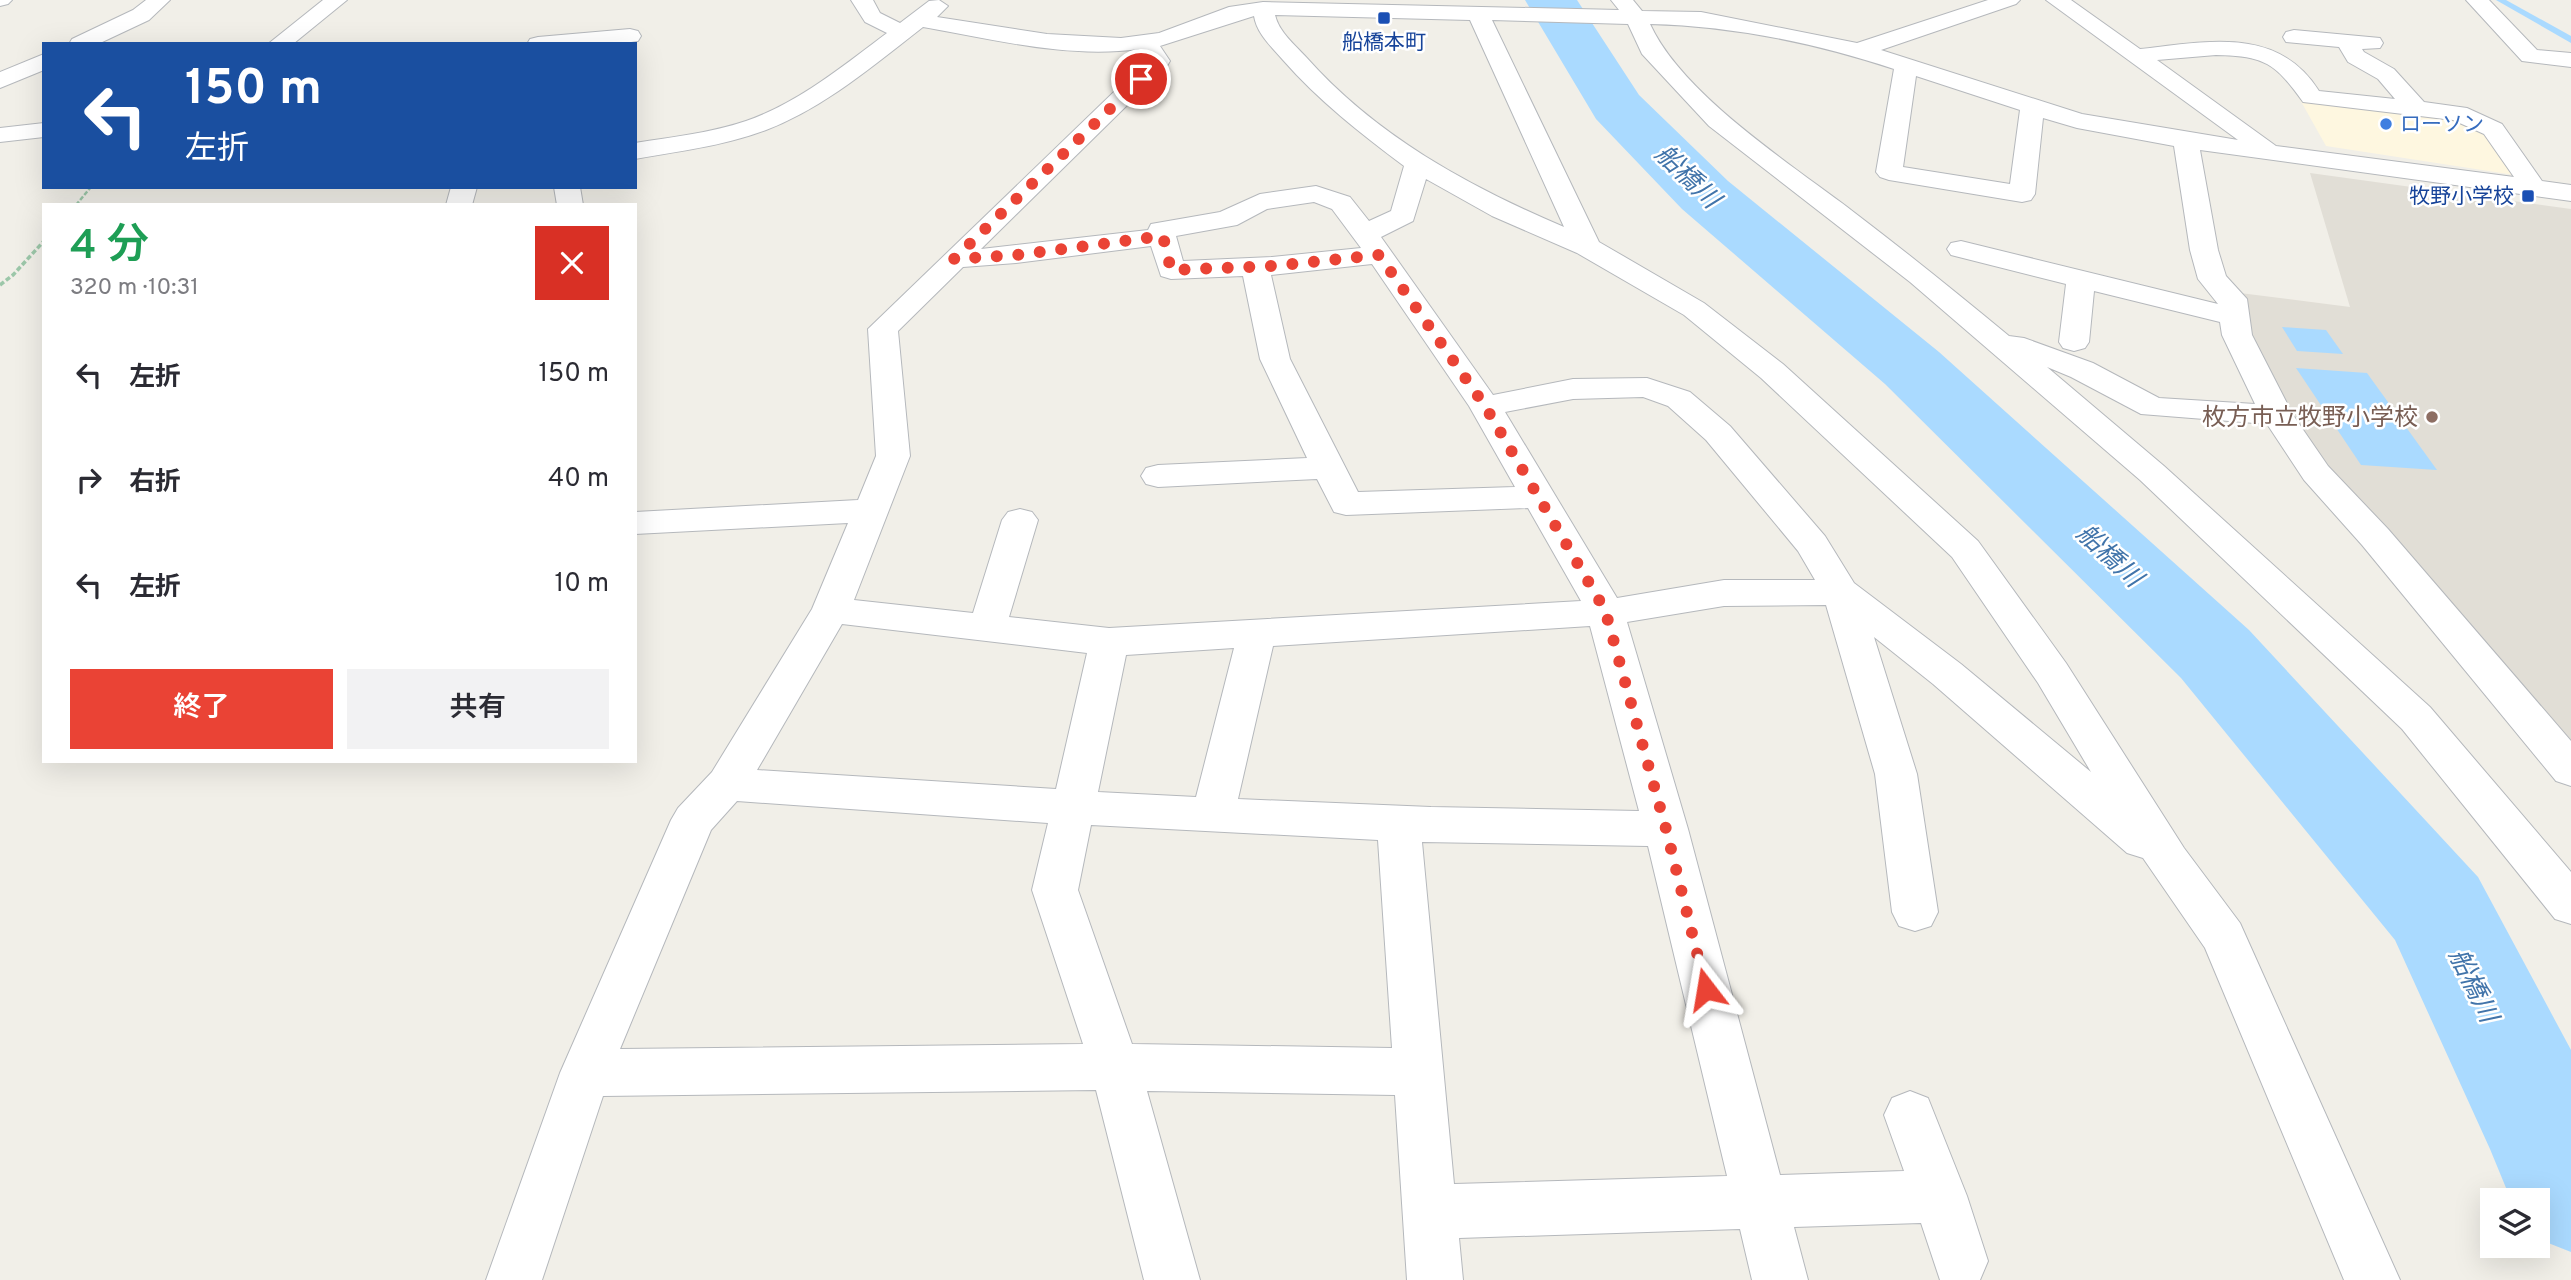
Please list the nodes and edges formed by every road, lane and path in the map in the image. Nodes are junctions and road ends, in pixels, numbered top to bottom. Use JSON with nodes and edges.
{"nodes":[{"id":1,"x":159,"y":0,"type":"edge"},
{"id":2,"x":336,"y":0,"type":"edge"},
{"id":3,"x":862,"y":0,"type":"edge"},
{"id":4,"x":944,"y":0,"type":"edge"},
{"id":5,"x":1684,"y":0,"type":"edge"},
{"id":6,"x":2009,"y":0,"type":"edge"},
{"id":7,"x":2057,"y":0,"type":"edge"},
{"id":8,"x":2480,"y":4,"type":"edge"},
{"id":9,"x":1263,"y":8,"type":"junction"},
{"id":10,"x":1629,"y":8,"type":"edge"},
{"id":11,"x":1479,"y":13,"type":"junction"},
{"id":12,"x":1701,"y":19,"type":"junction"},
{"id":13,"x":903,"y":26,"type":"junction"},
{"id":14,"x":629,"y":36,"type":"dead end"},
{"id":15,"x":2294,"y":37,"type":"dead end"},
{"id":16,"x":2346,"y":41,"type":"junction"},
{"id":17,"x":84,"y":42,"type":"edge"},
{"id":18,"x":282,"y":42,"type":"edge"},
{"id":19,"x":561,"y":42,"type":"edge"},
{"id":20,"x":1145,"y":42,"type":"junction"},
{"id":21,"x":2385,"y":43,"type":"dead end"},
{"id":22,"x":1858,"y":50,"type":"junction"},
{"id":23,"x":2135,"y":56,"type":"junction"},
{"id":24,"x":2571,"y":60,"type":"edge"},
{"id":25,"x":42,"y":62,"type":"edge"},
{"id":26,"x":1906,"y":67,"type":"junction"},
{"id":27,"x":0,"y":81,"type":"edge"},
{"id":28,"x":2032,"y":107,"type":"junction"},
{"id":29,"x":2416,"y":108,"type":"junction"},
{"id":30,"x":42,"y":130,"type":"edge"},
{"id":31,"x":0,"y":135,"type":"edge"},
{"id":32,"x":2186,"y":141,"type":"junction"},
{"id":33,"x":2268,"y":150,"type":"junction"},
{"id":34,"x":637,"y":151,"type":"edge"},
{"id":35,"x":1417,"y":164,"type":"junction"},
{"id":36,"x":2534,"y":188,"type":"junction"},
{"id":37,"x":89,"y":189,"type":"edge"},
{"id":38,"x":2571,"y":193,"type":"edge"},
{"id":39,"x":78,"y":203,"type":"edge"},
{"id":40,"x":1013,"y":227,"type":"dead end"},
{"id":41,"x":1163,"y":236,"type":"junction"},
{"id":42,"x":42,"y":243,"type":"edge"},
{"id":43,"x":1372,"y":244,"type":"junction"},
{"id":44,"x":1587,"y":247,"type":"junction"},
{"id":45,"x":1961,"y":249,"type":"dead end"},
{"id":46,"x":1016,"y":255,"type":"junction"},
{"id":47,"x":954,"y":259,"type":"junction"},
{"id":48,"x":1255,"y":267,"type":"junction"},
{"id":49,"x":2081,"y":279,"type":"junction"},
{"id":50,"x":0,"y":285,"type":"edge"},
{"id":51,"x":2235,"y":317,"type":"junction"},
{"id":52,"x":2074,"y":342,"type":"dead end"},
{"id":53,"x":1999,"y":343,"type":"junction"},
{"id":54,"x":1485,"y":406,"type":"junction"},
{"id":55,"x":2277,"y":415,"type":"junction"},
{"id":56,"x":1328,"y":468,"type":"junction"},
{"id":57,"x":1158,"y":476,"type":"dead end"},
{"id":58,"x":1538,"y":497,"type":"junction"},
{"id":59,"x":871,"y":511,"type":"junction"},
{"id":60,"x":1020,"y":520,"type":"dead end"},
{"id":61,"x":637,"y":523,"type":"edge"},
{"id":62,"x":1841,"y":592,"type":"junction"},
{"id":63,"x":831,"y":610,"type":"junction"},
{"id":64,"x":1605,"y":610,"type":"junction"},
{"id":65,"x":987,"y":628,"type":"junction"},
{"id":66,"x":1257,"y":633,"type":"junction"},
{"id":67,"x":1109,"y":642,"type":"junction"},
{"id":68,"x":2571,"y":770,"type":"edge"},
{"id":69,"x":727,"y":784,"type":"junction"},
{"id":70,"x":1072,"y":808,"type":"junction"},
{"id":71,"x":1213,"y":814,"type":"junction"},
{"id":72,"x":1399,"y":822,"type":"junction"},
{"id":73,"x":1666,"y":829,"type":"junction"},
{"id":74,"x":2168,"y":861,"type":"junction"},
{"id":75,"x":2571,"y":905,"type":"edge"},
{"id":76,"x":1915,"y":912,"type":"dead end"},
{"id":77,"x":1115,"y":1067,"type":"junction"},
{"id":78,"x":1418,"y":1072,"type":"junction"},
{"id":79,"x":585,"y":1073,"type":"junction"},
{"id":80,"x":1910,"y":1115,"type":"dead end"},
{"id":81,"x":1940,"y":1196,"type":"junction"},
{"id":82,"x":1758,"y":1202,"type":"junction"},
{"id":83,"x":1429,"y":1212,"type":"junction"},
{"id":84,"x":1959,"y":1261,"type":"dead end"},
{"id":85,"x":514,"y":1280,"type":"edge"},
{"id":86,"x":1172,"y":1280,"type":"edge"},
{"id":87,"x":1435,"y":1280,"type":"edge"},
{"id":88,"x":1780,"y":1280,"type":"edge"},
{"id":89,"x":2372,"y":1280,"type":"edge"}],
"edges":[{"from":1,"to":17,"type":"street"},
{"from":2,"to":18,"type":"street"},
{"from":3,"to":13,"type":"street"},
{"from":4,"to":13,"type":"street"},
{"from":5,"to":12,"type":"street"},
{"from":6,"to":22,"type":"street"},
{"from":7,"to":23,"type":"street"},
{"from":8,"to":24,"type":"street"},
{"from":9,"to":11,"type":"street"},
{"from":9,"to":20,"type":"street"},
{"from":9,"to":35,"type":"street"},
{"from":10,"to":11,"type":"street"},
{"from":10,"to":12,"type":"street"},
{"from":10,"to":53,"type":"street"},
{"from":11,"to":44,"type":"street"},
{"from":12,"to":22,"type":"street"},
{"from":13,"to":20,"type":"street"},
{"from":13,"to":34,"type":"street"},
{"from":14,"to":19,"type":"street"},
{"from":15,"to":16,"type":"street"},
{"from":16,"to":21,"type":"street"},
{"from":16,"to":29,"type":"street"},
{"from":20,"to":47,"type":"street"},
{"from":22,"to":26,"type":"street"},
{"from":23,"to":29,"type":"street"},
{"from":23,"to":33,"type":"street"},
{"from":25,"to":27,"type":"street"},
{"from":26,"to":28,"type":"street"},
{"from":26,"to":28,"type":"street"},
{"from":28,"to":32,"type":"street"},
{"from":29,"to":36,"type":"street"},
{"from":30,"to":31,"type":"street"},
{"from":32,"to":33,"type":"street"},
{"from":32,"to":51,"type":"street"},
{"from":33,"to":36,"type":"street"},
{"from":35,"to":43,"type":"street"},
{"from":35,"to":44,"type":"street"},
{"from":36,"to":38,"type":"street"},
{"from":37,"to":39,"type":"path"},
{"from":40,"to":46,"type":"street"},
{"from":41,"to":43,"type":"street"},
{"from":41,"to":46,"type":"street"},
{"from":41,"to":48,"type":"street"},
{"from":42,"to":50,"type":"path"},
{"from":43,"to":48,"type":"street"},
{"from":43,"to":54,"type":"street"},
{"from":44,"to":74,"type":"street"},
{"from":45,"to":49,"type":"street"},
{"from":46,"to":47,"type":"street"},
{"from":47,"to":59,"type":"street"},
{"from":48,"to":56,"type":"street"},
{"from":49,"to":51,"type":"street"},
{"from":49,"to":52,"type":"street"},
{"from":51,"to":55,"type":"street"},
{"from":53,"to":55,"type":"street"},
{"from":53,"to":75,"type":"street"},
{"from":54,"to":58,"type":"street"},
{"from":54,"to":62,"type":"street"},
{"from":55,"to":68,"type":"street"},
{"from":56,"to":57,"type":"street"},
{"from":56,"to":58,"type":"street"},
{"from":58,"to":64,"type":"street"},
{"from":59,"to":61,"type":"street"},
{"from":59,"to":63,"type":"street"},
{"from":60,"to":65,"type":"street"},
{"from":62,"to":64,"type":"street"},
{"from":62,"to":74,"type":"street"},
{"from":62,"to":76,"type":"street"},
{"from":63,"to":65,"type":"street"},
{"from":63,"to":69,"type":"street"},
{"from":64,"to":66,"type":"street"},
{"from":64,"to":73,"type":"street"},
{"from":65,"to":67,"type":"street"},
{"from":66,"to":67,"type":"street"},
{"from":66,"to":71,"type":"street"},
{"from":67,"to":70,"type":"street"},
{"from":69,"to":70,"type":"street"},
{"from":69,"to":79,"type":"street"},
{"from":70,"to":71,"type":"street"},
{"from":70,"to":77,"type":"street"},
{"from":71,"to":72,"type":"street"},
{"from":72,"to":73,"type":"street"},
{"from":72,"to":78,"type":"street"},
{"from":73,"to":82,"type":"street"},
{"from":74,"to":89,"type":"street"},
{"from":77,"to":78,"type":"street"},
{"from":77,"to":79,"type":"street"},
{"from":77,"to":86,"type":"street"},
{"from":78,"to":83,"type":"street"},
{"from":79,"to":85,"type":"street"},
{"from":80,"to":81,"type":"street"},
{"from":81,"to":82,"type":"street"},
{"from":81,"to":84,"type":"street"},
{"from":82,"to":83,"type":"street"},
{"from":82,"to":88,"type":"street"},
{"from":83,"to":87,"type":"street"}]}
